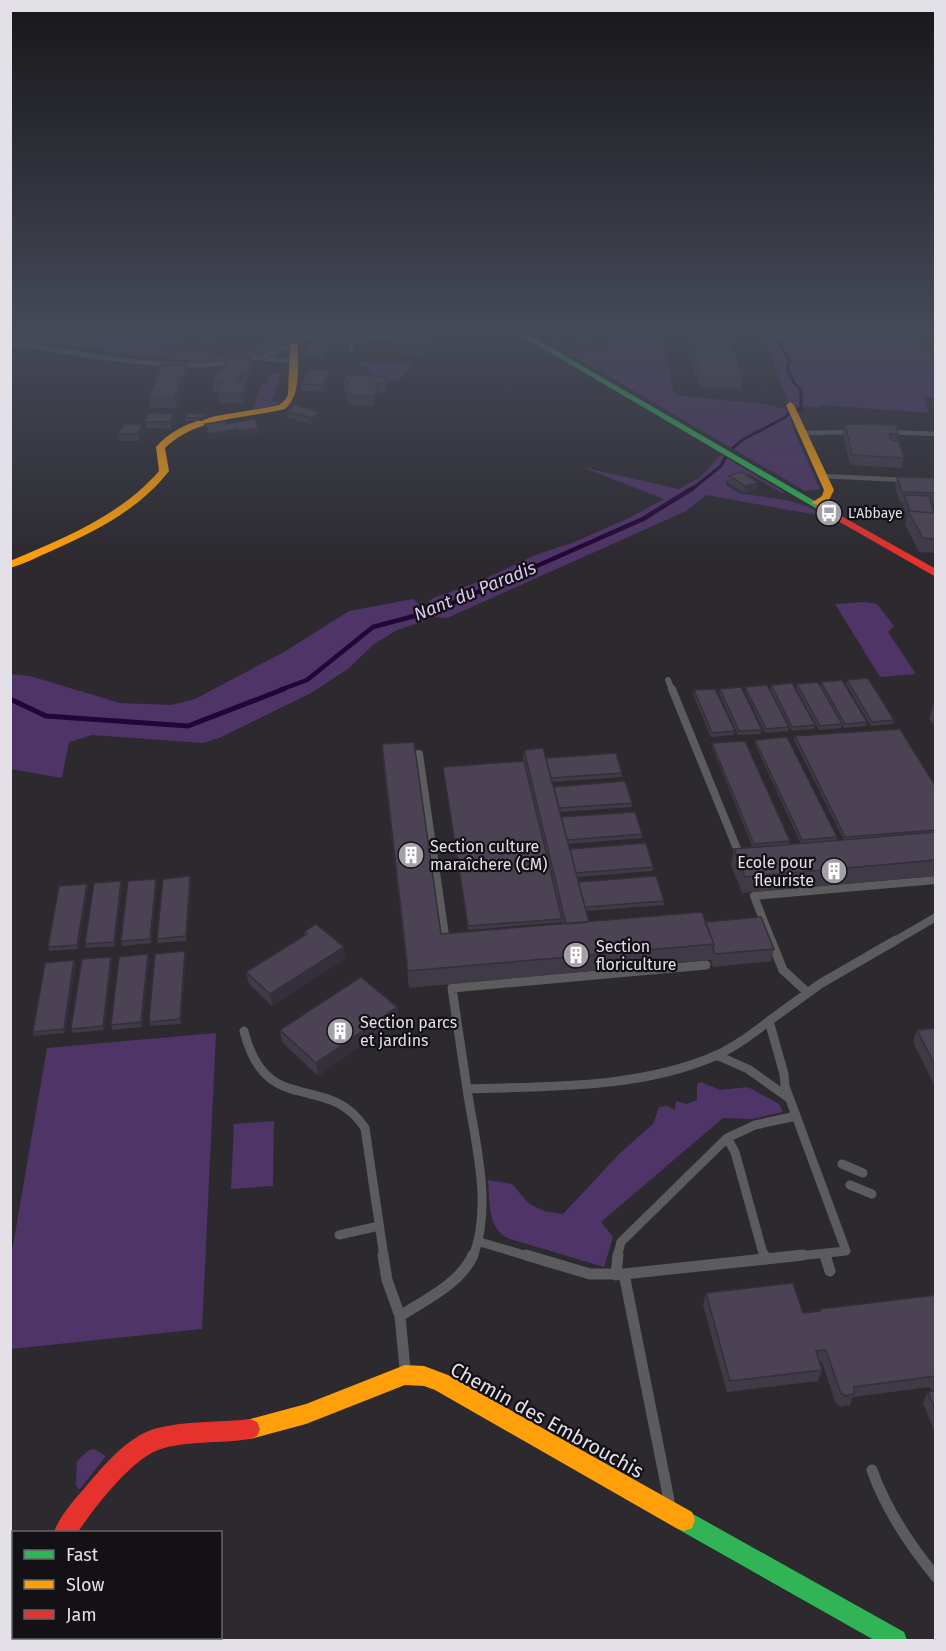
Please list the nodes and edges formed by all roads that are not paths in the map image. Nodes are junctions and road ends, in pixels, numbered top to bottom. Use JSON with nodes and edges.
{"nodes":[{"id":1,"x":283,"y":406,"type":"edge"},
{"id":2,"x":649,"y":406,"type":"edge"},
{"id":3,"x":792,"y":409,"type":"dead end"},
{"id":4,"x":858,"y":432,"type":"edge"},
{"id":5,"x":879,"y":432,"type":"edge"},
{"id":6,"x":802,"y":433,"type":"junction"},
{"id":7,"x":936,"y":434,"type":"edge"},
{"id":8,"x":823,"y":476,"type":"junction"},
{"id":9,"x":916,"y":481,"type":"edge"},
{"id":10,"x":816,"y":503,"type":"junction"},
{"id":11,"x":10,"y":566,"type":"edge"},
{"id":12,"x":936,"y":574,"type":"edge"},
{"id":13,"x":668,"y":680,"type":"dead end"},
{"id":14,"x":409,"y":755,"type":"edge"},
{"id":15,"x":750,"y":855,"type":"edge"},
{"id":16,"x":936,"y":880,"type":"edge"},
{"id":17,"x":936,"y":917,"type":"edge"},
{"id":18,"x":457,"y":945,"type":"edge"},
{"id":19,"x":706,"y":965,"type":"dead end"},
{"id":20,"x":807,"y":992,"type":"junction"},
{"id":21,"x":769,"y":1021,"type":"junction"},
{"id":22,"x":244,"y":1031,"type":"dead end"},
{"id":23,"x":716,"y":1055,"type":"junction"},
{"id":24,"x":467,"y":1089,"type":"junction"},
{"id":25,"x":789,"y":1098,"type":"junction"},
{"id":26,"x":796,"y":1116,"type":"junction"},
{"id":27,"x":727,"y":1138,"type":"junction"},
{"id":28,"x":842,"y":1164,"type":"dead end"},
{"id":29,"x":863,"y":1173,"type":"dead end"},
{"id":30,"x":850,"y":1185,"type":"dead end"},
{"id":31,"x":872,"y":1194,"type":"dead end"},
{"id":32,"x":379,"y":1226,"type":"junction"},
{"id":33,"x":339,"y":1234,"type":"dead end"},
{"id":34,"x":480,"y":1242,"type":"junction"},
{"id":35,"x":824,"y":1253,"type":"junction"},
{"id":36,"x":765,"y":1259,"type":"junction"},
{"id":37,"x":830,"y":1271,"type":"dead end"},
{"id":38,"x":620,"y":1274,"type":"junction"},
{"id":39,"x":400,"y":1316,"type":"junction"},
{"id":40,"x":405,"y":1376,"type":"junction"},
{"id":41,"x":872,"y":1470,"type":"dead end"},
{"id":42,"x":672,"y":1513,"type":"junction"},
{"id":43,"x":66,"y":1531,"type":"edge"},
{"id":44,"x":936,"y":1577,"type":"edge"},
{"id":45,"x":896,"y":1641,"type":"edge"}],
"edges":[{"from":1,"to":11,"type":"street"},
{"from":2,"to":10,"type":"street"},
{"from":3,"to":6,"type":"street"},
{"from":4,"to":6,"type":"lane"},
{"from":5,"to":7,"type":"lane"},
{"from":6,"to":8,"type":"street"},
{"from":8,"to":9,"type":"lane"},
{"from":8,"to":10,"type":"street"},
{"from":10,"to":12,"type":"street"},
{"from":13,"to":15,"type":"lane"},
{"from":14,"to":18,"type":"lane"},
{"from":16,"to":20,"type":"lane"},
{"from":17,"to":20,"type":"lane"},
{"from":19,"to":24,"type":"lane"},
{"from":20,"to":21,"type":"lane"},
{"from":21,"to":23,"type":"lane"},
{"from":21,"to":25,"type":"lane"},
{"from":22,"to":32,"type":"lane"},
{"from":23,"to":24,"type":"lane"},
{"from":23,"to":25,"type":"lane"},
{"from":24,"to":34,"type":"lane"},
{"from":25,"to":26,"type":"lane"},
{"from":26,"to":27,"type":"lane"},
{"from":26,"to":35,"type":"lane"},
{"from":27,"to":36,"type":"lane"},
{"from":27,"to":38,"type":"lane"},
{"from":28,"to":29,"type":"lane"},
{"from":30,"to":31,"type":"lane"},
{"from":32,"to":33,"type":"lane"},
{"from":32,"to":39,"type":"lane"},
{"from":34,"to":38,"type":"lane"},
{"from":34,"to":39,"type":"lane"},
{"from":35,"to":36,"type":"lane"},
{"from":35,"to":37,"type":"lane"},
{"from":36,"to":38,"type":"lane"},
{"from":38,"to":42,"type":"lane"},
{"from":39,"to":40,"type":"lane"},
{"from":40,"to":42,"type":"street","name":"Chemin des Embrouchis"},
{"from":40,"to":43,"type":"street","name":"Chemin des Embrouchis"},
{"from":41,"to":44,"type":"lane"},
{"from":42,"to":45,"type":"street","name":"Chemin des Embrouchis"}]}
